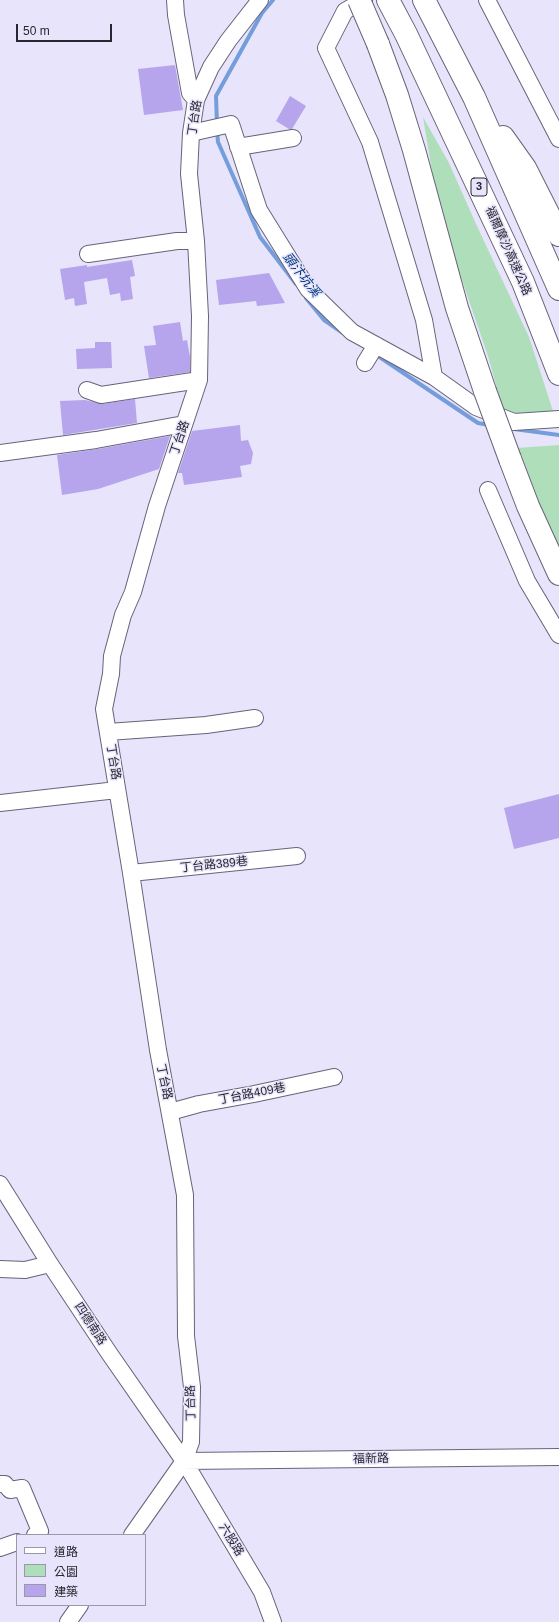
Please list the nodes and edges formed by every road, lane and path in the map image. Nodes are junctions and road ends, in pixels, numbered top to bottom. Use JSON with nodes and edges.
{"nodes":[{"id":1,"x":175,"y":0,"type":"edge"},
{"id":2,"x":260,"y":0,"type":"edge"},
{"id":3,"x":359,"y":0,"type":"edge"},
{"id":4,"x":364,"y":0,"type":"edge"},
{"id":5,"x":424,"y":0,"type":"edge"},
{"id":6,"x":487,"y":0,"type":"edge"},
{"id":7,"x":389,"y":2,"type":"edge"},
{"id":8,"x":474,"y":97,"type":"junction"},
{"id":9,"x":196,"y":100,"type":"junction"},
{"id":10,"x":191,"y":133,"type":"junction"},
{"id":11,"x":293,"y":138,"type":"dead end"},
{"id":12,"x":559,"y":139,"type":"edge"},
{"id":13,"x":238,"y":147,"type":"junction"},
{"id":14,"x":559,"y":235,"type":"edge"},
{"id":15,"x":196,"y":241,"type":"junction"},
{"id":16,"x":88,"y":254,"type":"dead end"},
{"id":17,"x":559,"y":288,"type":"edge"},
{"id":18,"x":376,"y":345,"type":"junction"},
{"id":19,"x":365,"y":363,"type":"dead end"},
{"id":20,"x":559,"y":374,"type":"edge"},
{"id":21,"x":434,"y":377,"type":"junction"},
{"id":22,"x":199,"y":380,"type":"junction"},
{"id":23,"x":87,"y":390,"type":"dead end"},
{"id":24,"x":559,"y":419,"type":"edge"},
{"id":25,"x":184,"y":424,"type":"junction"},
{"id":26,"x":0,"y":453,"type":"edge"},
{"id":27,"x":488,"y":490,"type":"dead end"},
{"id":28,"x":559,"y":574,"type":"edge"},
{"id":29,"x":559,"y":636,"type":"edge"},
{"id":30,"x":255,"y":718,"type":"dead end"},
{"id":31,"x":108,"y":732,"type":"junction"},
{"id":32,"x":118,"y":790,"type":"junction"},
{"id":33,"x":0,"y":803,"type":"edge"},
{"id":34,"x":297,"y":856,"type":"dead end"},
{"id":35,"x":131,"y":874,"type":"junction"},
{"id":36,"x":334,"y":1077,"type":"dead end"},
{"id":37,"x":170,"y":1112,"type":"junction"},
{"id":38,"x":0,"y":1184,"type":"edge"},
{"id":39,"x":50,"y":1264,"type":"junction"},
{"id":40,"x":0,"y":1269,"type":"edge"},
{"id":41,"x":559,"y":1457,"type":"edge"},
{"id":42,"x":184,"y":1461,"type":"junction"},
{"id":43,"x":0,"y":1484,"type":"edge"},
{"id":44,"x":36,"y":1534,"type":"edge"},
{"id":45,"x":133,"y":1534,"type":"edge"},
{"id":46,"x":16,"y":1542,"type":"edge"},
{"id":47,"x":0,"y":1548,"type":"edge"},
{"id":48,"x":79,"y":1606,"type":"edge"},
{"id":49,"x":68,"y":1622,"type":"edge"},
{"id":50,"x":273,"y":1622,"type":"edge"}],
"edges":[{"from":1,"to":9,"type":"street"},
{"from":2,"to":9,"type":"street","name":"丁台路"},
{"from":3,"to":28,"type":"highway","bridge":true},
{"from":4,"to":21,"type":"street"},
{"from":5,"to":8,"type":"highway"},
{"from":6,"to":12,"type":"street"},
{"from":7,"to":20,"type":"highway","name":"福爾摩沙高速公路","number":"3"},
{"from":8,"to":14,"type":"highway"},
{"from":8,"to":17,"type":"highway"},
{"from":9,"to":10,"type":"street","name":"丁台路"},
{"from":10,"to":13,"type":"street"},
{"from":10,"to":15,"type":"street","name":"丁台路"},
{"from":11,"to":13,"type":"street"},
{"from":13,"to":18,"type":"street"},
{"from":15,"to":16,"type":"street"},
{"from":15,"to":22,"type":"street","name":"丁台路"},
{"from":18,"to":19,"type":"street"},
{"from":18,"to":21,"type":"street"},
{"from":21,"to":24,"type":"street"},
{"from":22,"to":23,"type":"street"},
{"from":22,"to":25,"type":"street","name":"丁台路"},
{"from":25,"to":26,"type":"street"},
{"from":25,"to":31,"type":"street","name":"丁台路"},
{"from":27,"to":29,"type":"street"},
{"from":30,"to":31,"type":"street"},
{"from":31,"to":32,"type":"street","name":"丁台路"},
{"from":32,"to":33,"type":"street"},
{"from":32,"to":35,"type":"street","name":"丁台路"},
{"from":34,"to":35,"type":"street","name":"丁台路389巷"},
{"from":35,"to":37,"type":"street","name":"丁台路"},
{"from":36,"to":37,"type":"street","name":"丁台路409巷"},
{"from":37,"to":42,"type":"street","name":"丁台路"},
{"from":38,"to":39,"type":"street","name":"四德南路"},
{"from":39,"to":40,"type":"street"},
{"from":39,"to":42,"type":"street","name":"四德南路"},
{"from":41,"to":42,"type":"street","name":"福新路"},
{"from":42,"to":45,"type":"street","name":"丁台路"},
{"from":42,"to":50,"type":"street","name":"六股路"},
{"from":43,"to":44,"type":"street"},
{"from":46,"to":47,"type":"street"},
{"from":48,"to":49,"type":"street"}]}
